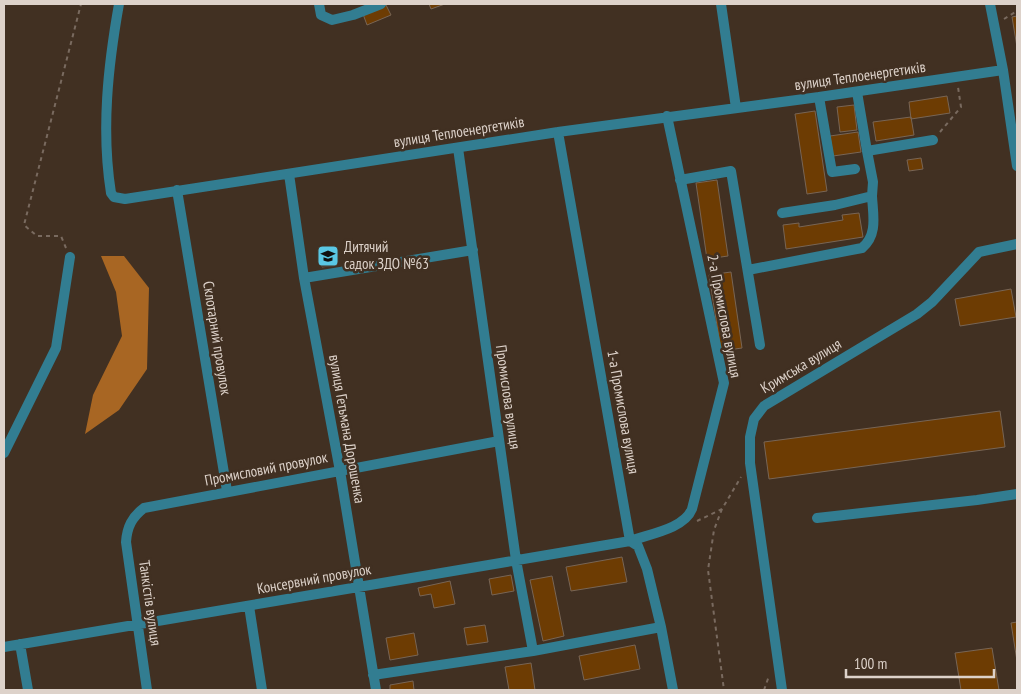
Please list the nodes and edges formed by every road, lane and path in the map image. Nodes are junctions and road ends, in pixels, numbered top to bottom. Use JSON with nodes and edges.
{"nodes":[{"id":1,"x":80,"y":4,"type":"edge"},
{"id":2,"x":119,"y":4,"type":"edge"},
{"id":3,"x":319,"y":4,"type":"edge"},
{"id":4,"x":381,"y":4,"type":"edge"},
{"id":5,"x":723,"y":4,"type":"edge"},
{"id":6,"x":990,"y":4,"type":"edge"},
{"id":7,"x":1003,"y":70,"type":"junction"},
{"id":8,"x":956,"y":76,"type":"junction"},
{"id":9,"x":857,"y":92,"type":"junction"},
{"id":10,"x":820,"y":97,"type":"junction"},
{"id":11,"x":736,"y":108,"type":"junction"},
{"id":12,"x":667,"y":116,"type":"junction"},
{"id":13,"x":1014,"y":117,"type":"edge"},
{"id":14,"x":558,"y":132,"type":"junction"},
{"id":15,"x":933,"y":140,"type":"joint"},
{"id":16,"x":458,"y":148,"type":"junction"},
{"id":17,"x":867,"y":151,"type":"junction"},
{"id":18,"x":1017,"y":166,"type":"edge"},
{"id":19,"x":855,"y":169,"type":"dead end"},
{"id":20,"x":289,"y":174,"type":"junction"},
{"id":21,"x":680,"y":180,"type":"junction"},
{"id":22,"x":177,"y":190,"type":"junction"},
{"id":23,"x":872,"y":196,"type":"junction"},
{"id":24,"x":782,"y":213,"type":"dead end"},
{"id":25,"x":1017,"y":244,"type":"edge"},
{"id":26,"x":473,"y":250,"type":"junction"},
{"id":27,"x":70,"y":257,"type":"joint"},
{"id":28,"x":748,"y":270,"type":"junction"},
{"id":29,"x":304,"y":278,"type":"junction"},
{"id":30,"x":760,"y":345,"type":"dead end"},
{"id":31,"x":499,"y":441,"type":"junction"},
{"id":32,"x":4,"y":453,"type":"edge"},
{"id":33,"x":750,"y":463,"type":"junction"},
{"id":34,"x":340,"y":471,"type":"junction"},
{"id":35,"x":227,"y":491,"type":"junction"},
{"id":36,"x":1017,"y":494,"type":"edge"},
{"id":37,"x":722,"y":509,"type":"junction"},
{"id":38,"x":817,"y":518,"type":"dead end"},
{"id":39,"x":132,"y":520,"type":"joint"},
{"id":40,"x":678,"y":525,"type":"junction"},
{"id":41,"x":630,"y":541,"type":"junction"},
{"id":42,"x":516,"y":560,"type":"junction"},
{"id":43,"x":359,"y":587,"type":"junction"},
{"id":44,"x":249,"y":606,"type":"junction"},
{"id":45,"x":137,"y":624,"type":"junction"},
{"id":46,"x":661,"y":627,"type":"junction"},
{"id":47,"x":20,"y":644,"type":"junction"},
{"id":48,"x":4,"y":647,"type":"edge"},
{"id":49,"x":533,"y":651,"type":"junction"},
{"id":50,"x":373,"y":675,"type":"junction"},
{"id":51,"x":28,"y":690,"type":"edge"},
{"id":52,"x":147,"y":690,"type":"edge"},
{"id":53,"x":262,"y":690,"type":"edge"},
{"id":54,"x":376,"y":690,"type":"edge"},
{"id":55,"x":673,"y":690,"type":"edge"},
{"id":56,"x":724,"y":690,"type":"edge"},
{"id":57,"x":782,"y":690,"type":"edge"}],
"edges":[{"from":1,"to":27,"type":"path"},
{"from":2,"to":22,"type":"street","name":"вулиця Теплоенергетиків"},
{"from":3,"to":4,"type":"street"},
{"from":5,"to":11,"type":"street"},
{"from":6,"to":7,"type":"street"},
{"from":7,"to":8,"type":"street","name":"вулиця Теплоенергетиків"},
{"from":7,"to":13,"type":"street"},
{"from":8,"to":9,"type":"street","name":"вулиця Теплоенергетиків"},
{"from":8,"to":15,"type":"path"},
{"from":9,"to":10,"type":"street","name":"вулиця Теплоенергетиків"},
{"from":9,"to":17,"type":"street"},
{"from":10,"to":11,"type":"street","name":"вулиця Теплоенергетиків"},
{"from":10,"to":19,"type":"street"},
{"from":11,"to":12,"type":"street","name":"вулиця Теплоенергетиків"},
{"from":12,"to":14,"type":"street","name":"вулиця Теплоенергетиків"},
{"from":12,"to":21,"type":"street","name":"2-а Промислова вулиця"},
{"from":13,"to":18,"type":"street"},
{"from":14,"to":16,"type":"street","name":"вулиця Теплоенергетиків"},
{"from":14,"to":41,"type":"street","name":"1-а Промислова вулиця"},
{"from":15,"to":17,"type":"street"},
{"from":16,"to":20,"type":"street","name":"вулиця Теплоенергетиків"},
{"from":16,"to":26,"type":"street","name":"Промислова вулиця"},
{"from":17,"to":23,"type":"street"},
{"from":20,"to":22,"type":"street","name":"вулиця Теплоенергетиків"},
{"from":20,"to":29,"type":"street","name":"вулиця Гетьмана Дорошенка"},
{"from":21,"to":28,"type":"street"},
{"from":21,"to":40,"type":"street","name":"2-а Промислова вулиця"},
{"from":22,"to":35,"type":"street","name":"Склотарний провулок"},
{"from":23,"to":24,"type":"street"},
{"from":23,"to":28,"type":"street"},
{"from":25,"to":33,"type":"street","name":"Кримська вулиця"},
{"from":26,"to":29,"type":"street"},
{"from":26,"to":31,"type":"street","name":"Промислова вулиця"},
{"from":27,"to":32,"type":"street"},
{"from":28,"to":30,"type":"street"},
{"from":29,"to":34,"type":"street","name":"вулиця Гетьмана Дорошенка"},
{"from":31,"to":34,"type":"street","name":"Промисловий провулок"},
{"from":31,"to":42,"type":"street","name":"Промислова вулиця"},
{"from":33,"to":37,"type":"path"},
{"from":33,"to":57,"type":"street","name":"Кримська вулиця"},
{"from":34,"to":35,"type":"street","name":"Промисловий провулок"},
{"from":34,"to":43,"type":"street","name":"вулиця Гетьмана Дорошенка"},
{"from":35,"to":39,"type":"street","name":"Промисловий провулок"},
{"from":36,"to":38,"type":"street"},
{"from":37,"to":40,"type":"path"},
{"from":37,"to":56,"type":"path"},
{"from":39,"to":45,"type":"street","name":"Танкістів вулиця"},
{"from":40,"to":41,"type":"street"},
{"from":41,"to":42,"type":"street","name":"Консервний провулок"},
{"from":41,"to":46,"type":"street","name":"1-а Промислова вулиця"},
{"from":42,"to":43,"type":"street","name":"Консервний провулок"},
{"from":42,"to":49,"type":"street","name":"Промислова вулиця"},
{"from":43,"to":44,"type":"street","name":"Консервний провулок"},
{"from":43,"to":50,"type":"street","name":"вулиця Гетьмана Дорошенка"},
{"from":44,"to":45,"type":"street","name":"Консервний провулок"},
{"from":44,"to":53,"type":"street"},
{"from":45,"to":47,"type":"street","name":"Консервний провулок"},
{"from":45,"to":52,"type":"street","name":"Танкістів вулиця"},
{"from":46,"to":49,"type":"street"},
{"from":46,"to":55,"type":"street","name":"1-а Промислова вулиця"},
{"from":47,"to":48,"type":"street","name":"Консервний провулок"},
{"from":47,"to":51,"type":"street"},
{"from":49,"to":50,"type":"street"},
{"from":50,"to":54,"type":"street","name":"вулиця Гетьмана Дорошенка"}]}
